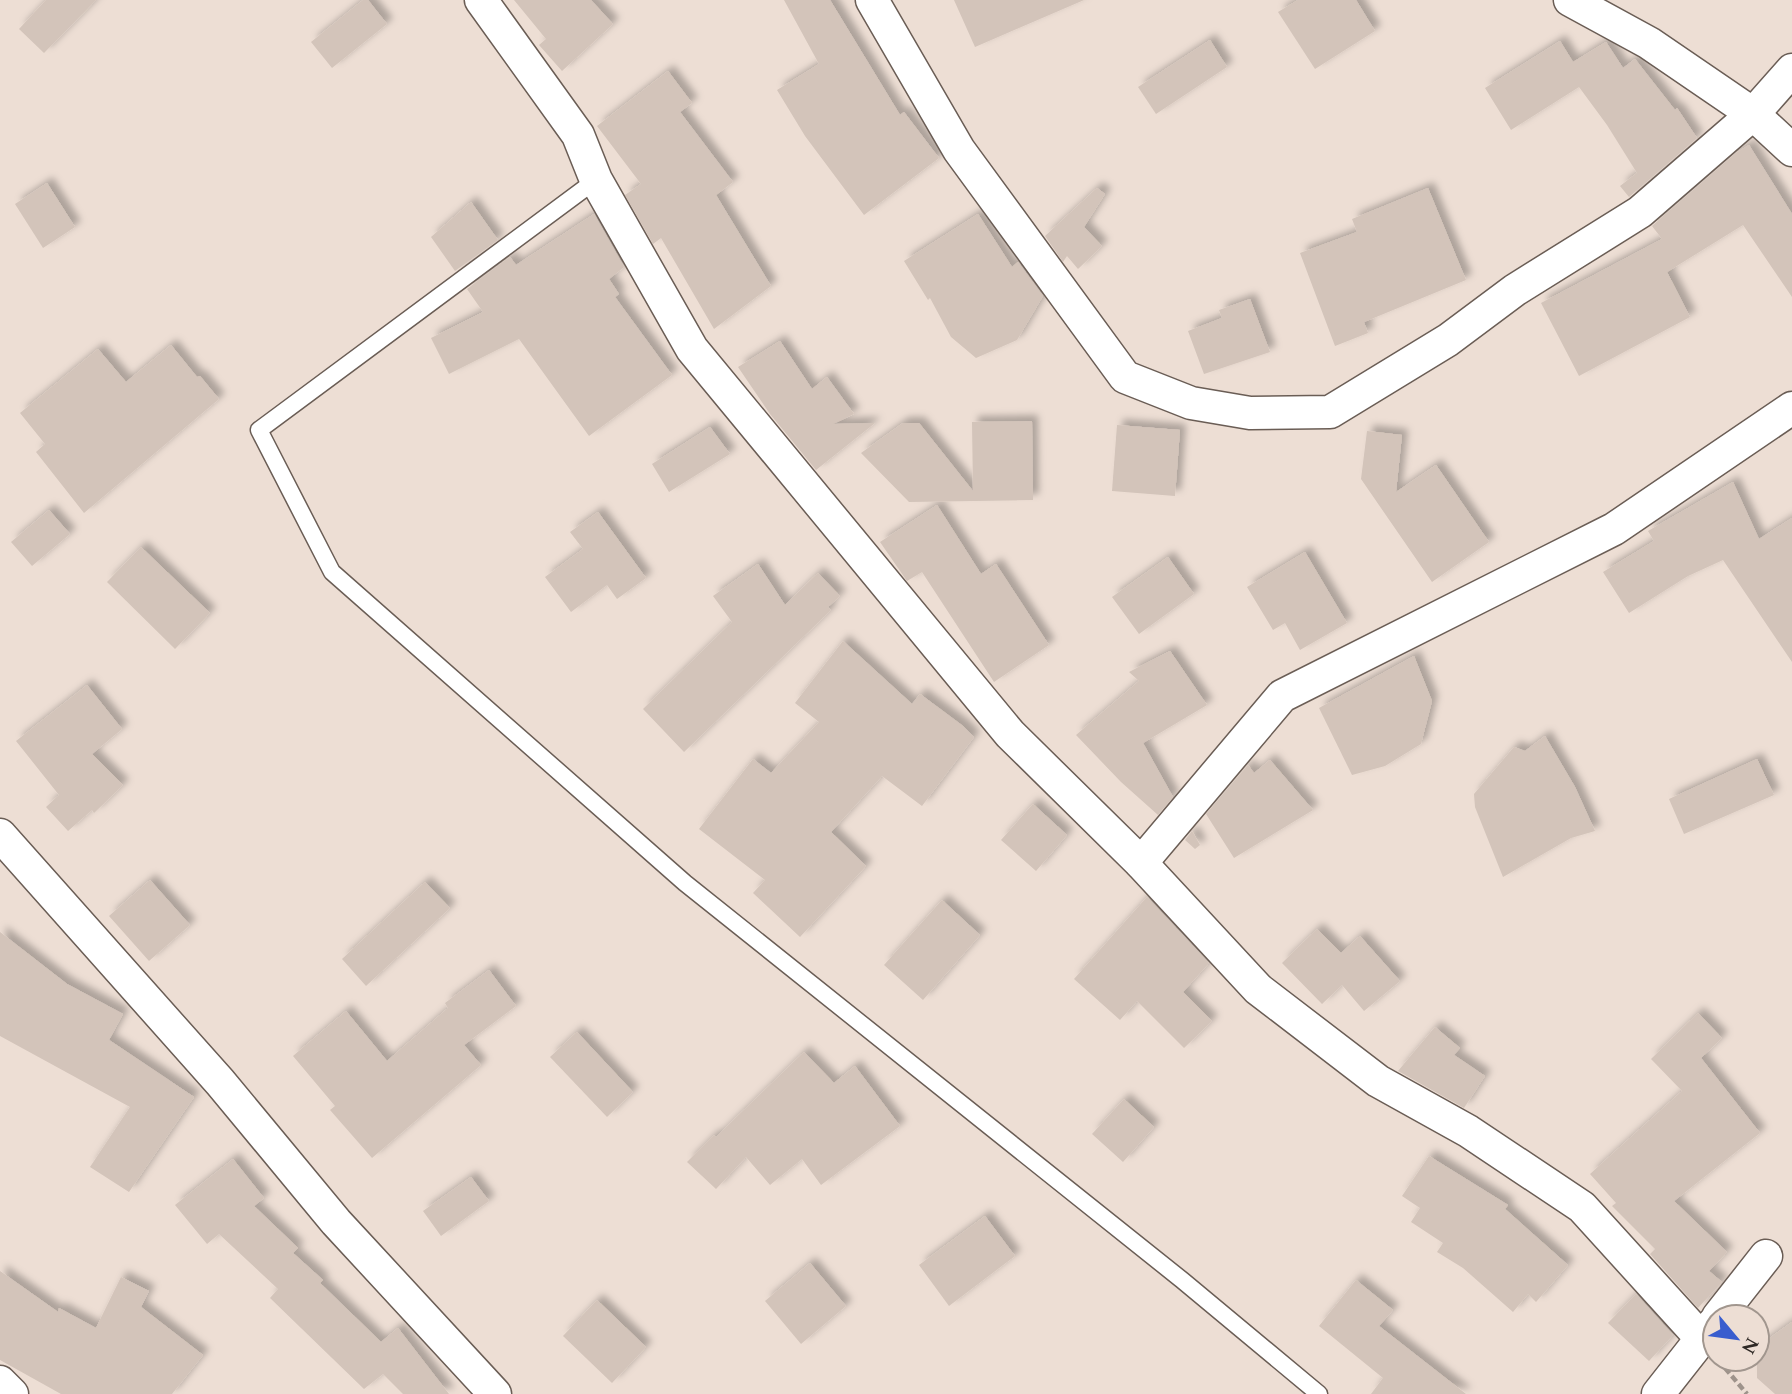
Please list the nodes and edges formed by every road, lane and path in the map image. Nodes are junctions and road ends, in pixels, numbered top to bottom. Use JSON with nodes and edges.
{"nodes":[{"id":1,"x":481,"y":0,"type":"edge"},
{"id":2,"x":872,"y":0,"type":"edge"},
{"id":3,"x":1570,"y":0,"type":"edge"},
{"id":4,"x":1792,"y":70,"type":"edge"},
{"id":5,"x":1753,"y":114,"type":"junction"},
{"id":6,"x":1792,"y":149,"type":"edge"},
{"id":7,"x":596,"y":180,"type":"junction"},
{"id":8,"x":1792,"y":408,"type":"edge"},
{"id":9,"x":0,"y":835,"type":"edge"},
{"id":10,"x":1141,"y":863,"type":"junction"},
{"id":11,"x":1766,"y":1256,"type":"dead end"},
{"id":12,"x":1734,"y":1303,"type":"edge"},
{"id":13,"x":1701,"y":1322,"type":"edge"},
{"id":14,"x":1701,"y":1347,"type":"edge"},
{"id":15,"x":1735,"y":1373,"type":"edge"},
{"id":16,"x":0,"y":1382,"type":"edge"},
{"id":17,"x":12,"y":1394,"type":"edge"},
{"id":18,"x":495,"y":1394,"type":"edge"},
{"id":19,"x":1319,"y":1394,"type":"edge"},
{"id":20,"x":1658,"y":1394,"type":"edge"},
{"id":21,"x":1747,"y":1394,"type":"edge"}],
"edges":[{"from":1,"to":7,"type":"street"},
{"from":2,"to":5,"type":"street"},
{"from":3,"to":5,"type":"street"},
{"from":4,"to":5,"type":"street"},
{"from":5,"to":6,"type":"street"},
{"from":7,"to":10,"type":"street"},
{"from":7,"to":19,"type":"lane"},
{"from":8,"to":10,"type":"street"},
{"from":9,"to":18,"type":"street"},
{"from":10,"to":13,"type":"street"},
{"from":11,"to":12,"type":"street"},
{"from":14,"to":20,"type":"street"},
{"from":15,"to":21,"type":"path"},
{"from":16,"to":17,"type":"street"}]}
